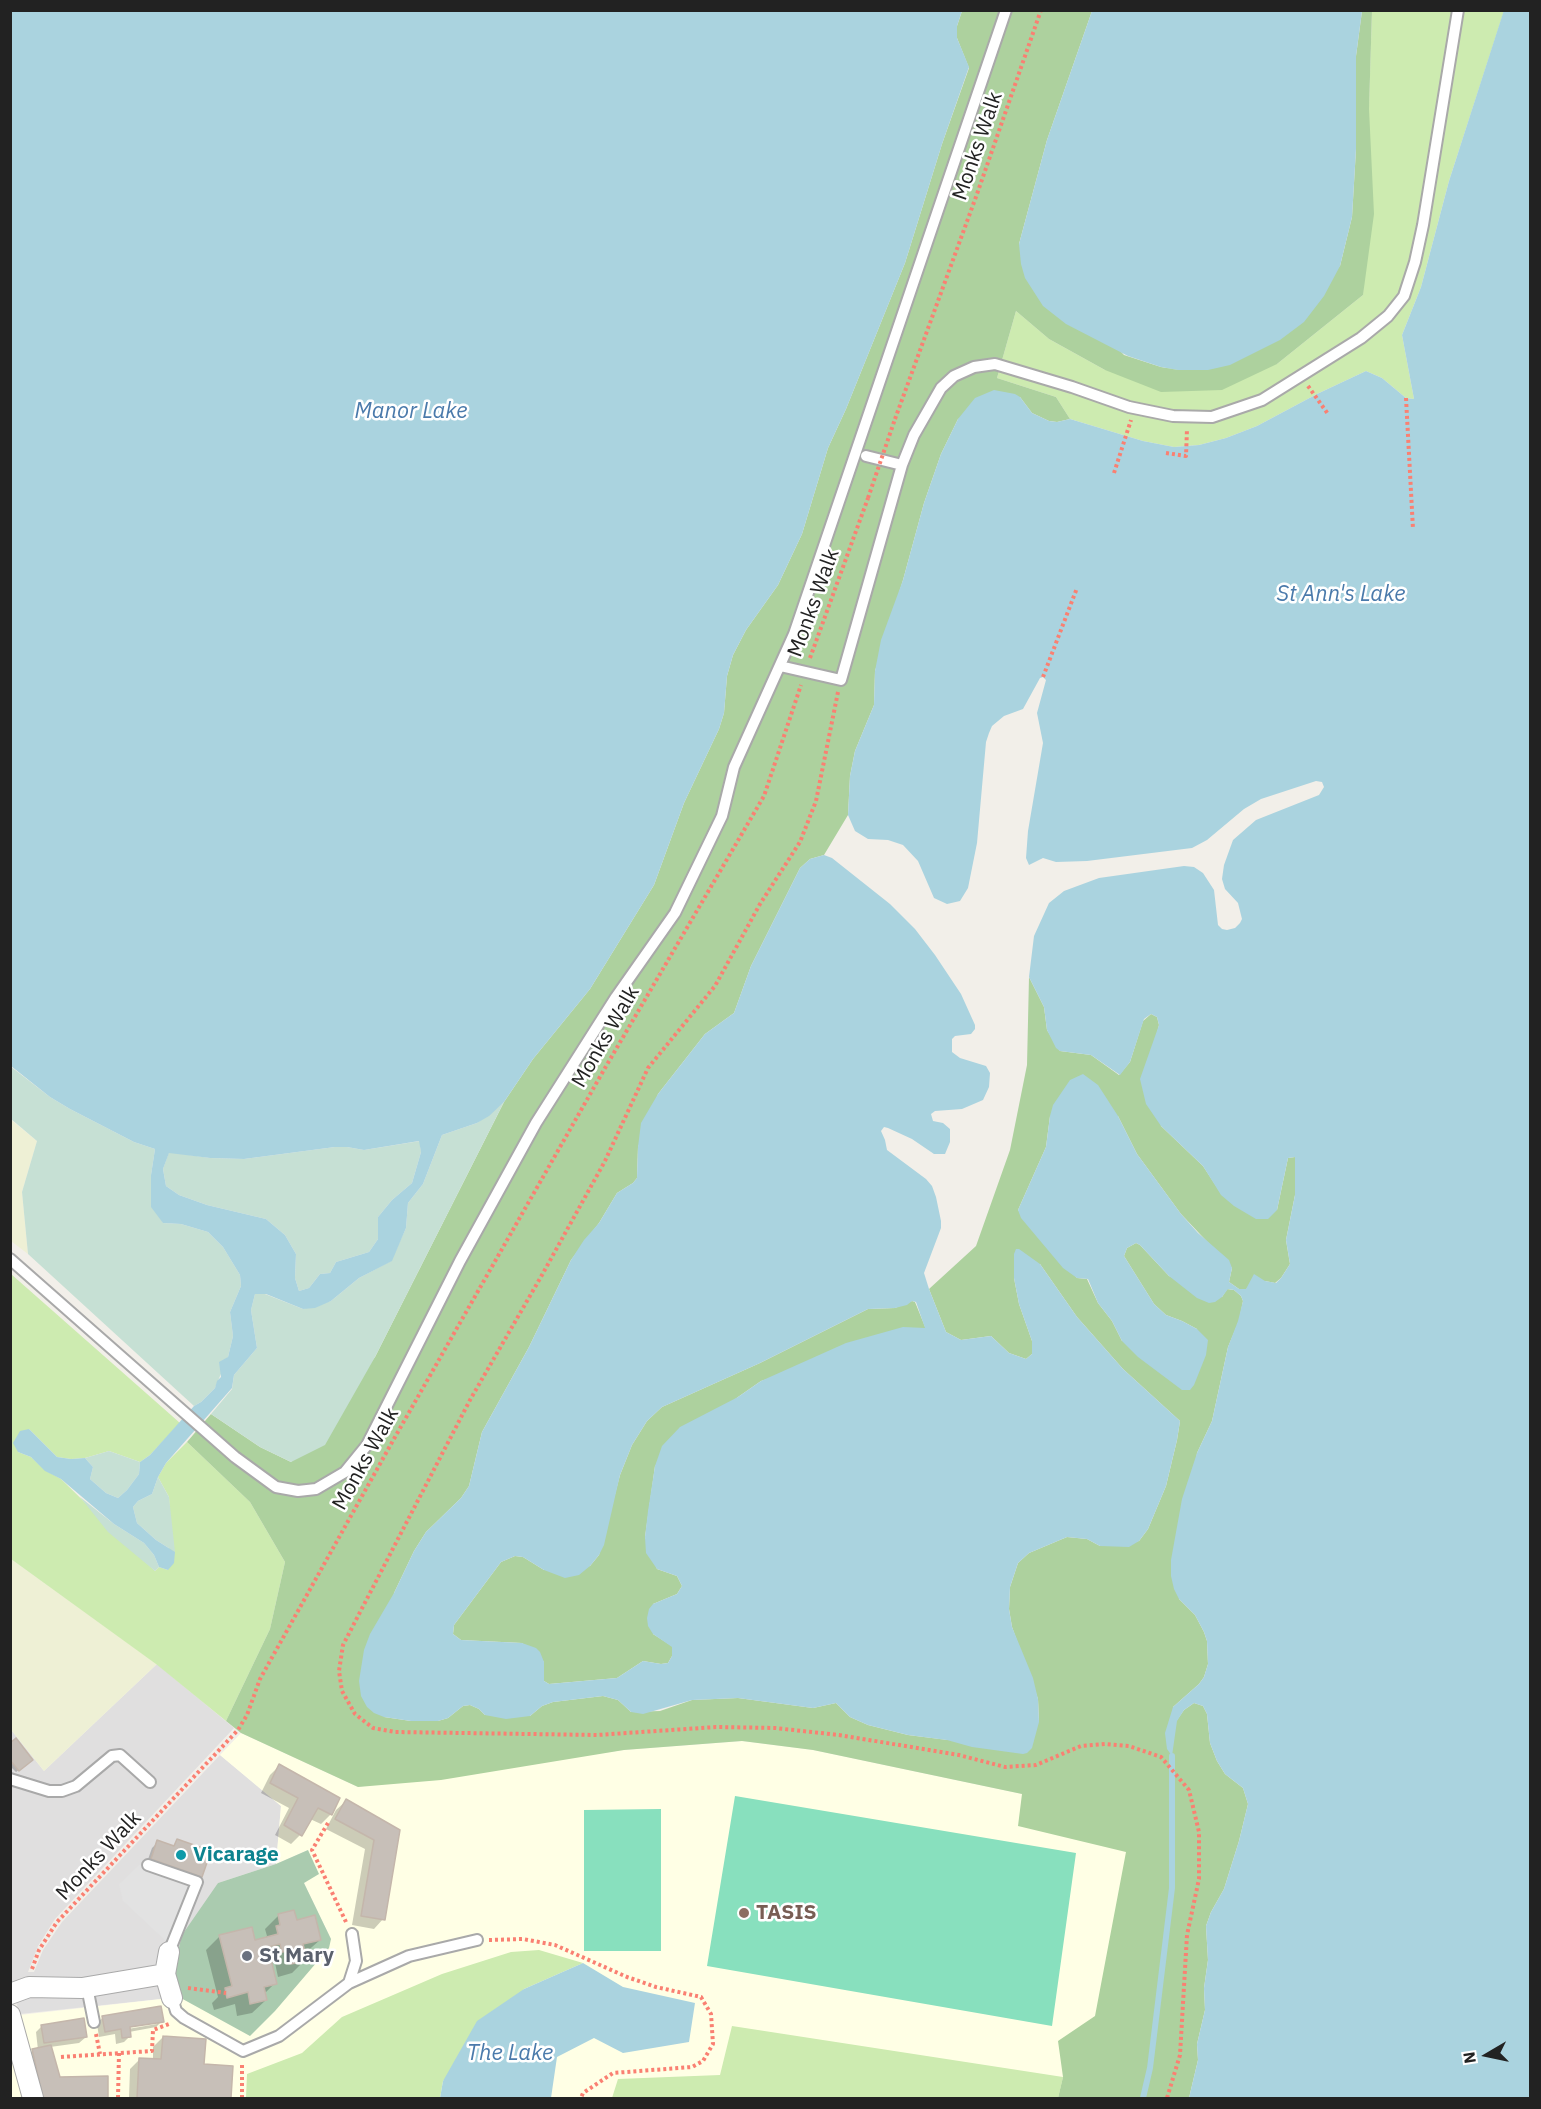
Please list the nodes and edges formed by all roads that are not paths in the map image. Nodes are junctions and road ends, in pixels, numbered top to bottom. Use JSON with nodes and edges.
{"nodes":[{"id":1,"x":1006,"y":10,"type":"edge"},
{"id":2,"x":1458,"y":10,"type":"edge"},
{"id":3,"x":866,"y":456,"type":"dead end"},
{"id":4,"x":902,"y":465,"type":"junction"},
{"id":5,"x":780,"y":666,"type":"junction"},
{"id":6,"x":10,"y":1259,"type":"edge"},
{"id":7,"x":10,"y":1779,"type":"edge"},
{"id":8,"x":150,"y":1782,"type":"dead end"},
{"id":9,"x":148,"y":1865,"type":"dead end"},
{"id":10,"x":352,"y":1934,"type":"road end"},
{"id":11,"x":477,"y":1940,"type":"road end"},
{"id":12,"x":170,"y":1952,"type":"joint"},
{"id":13,"x":349,"y":1983,"type":"junction"},
{"id":14,"x":168,"y":1986,"type":"junction"},
{"id":15,"x":87,"y":1987,"type":"junction"},
{"id":16,"x":10,"y":1994,"type":"edge"},
{"id":17,"x":10,"y":2015,"type":"edge"},
{"id":18,"x":94,"y":2022,"type":"dead end"},
{"id":19,"x":33,"y":2098,"type":"edge"}],
"edges":[{"from":1,"to":5,"type":"lane"},
{"from":2,"to":4,"type":"lane"},
{"from":3,"to":4,"type":"lane"},
{"from":4,"to":5,"type":"lane"},
{"from":5,"to":6,"type":"lane"},
{"from":7,"to":8,"type":"lane"},
{"from":9,"to":12,"type":"lane"},
{"from":10,"to":13,"type":"lane"},
{"from":11,"to":13,"type":"lane"},
{"from":12,"to":14,"type":"street"},
{"from":13,"to":14,"type":"lane"},
{"from":14,"to":15,"type":"street"},
{"from":15,"to":16,"type":"street"},
{"from":15,"to":18,"type":"lane"},
{"from":17,"to":19,"type":"street"}]}
